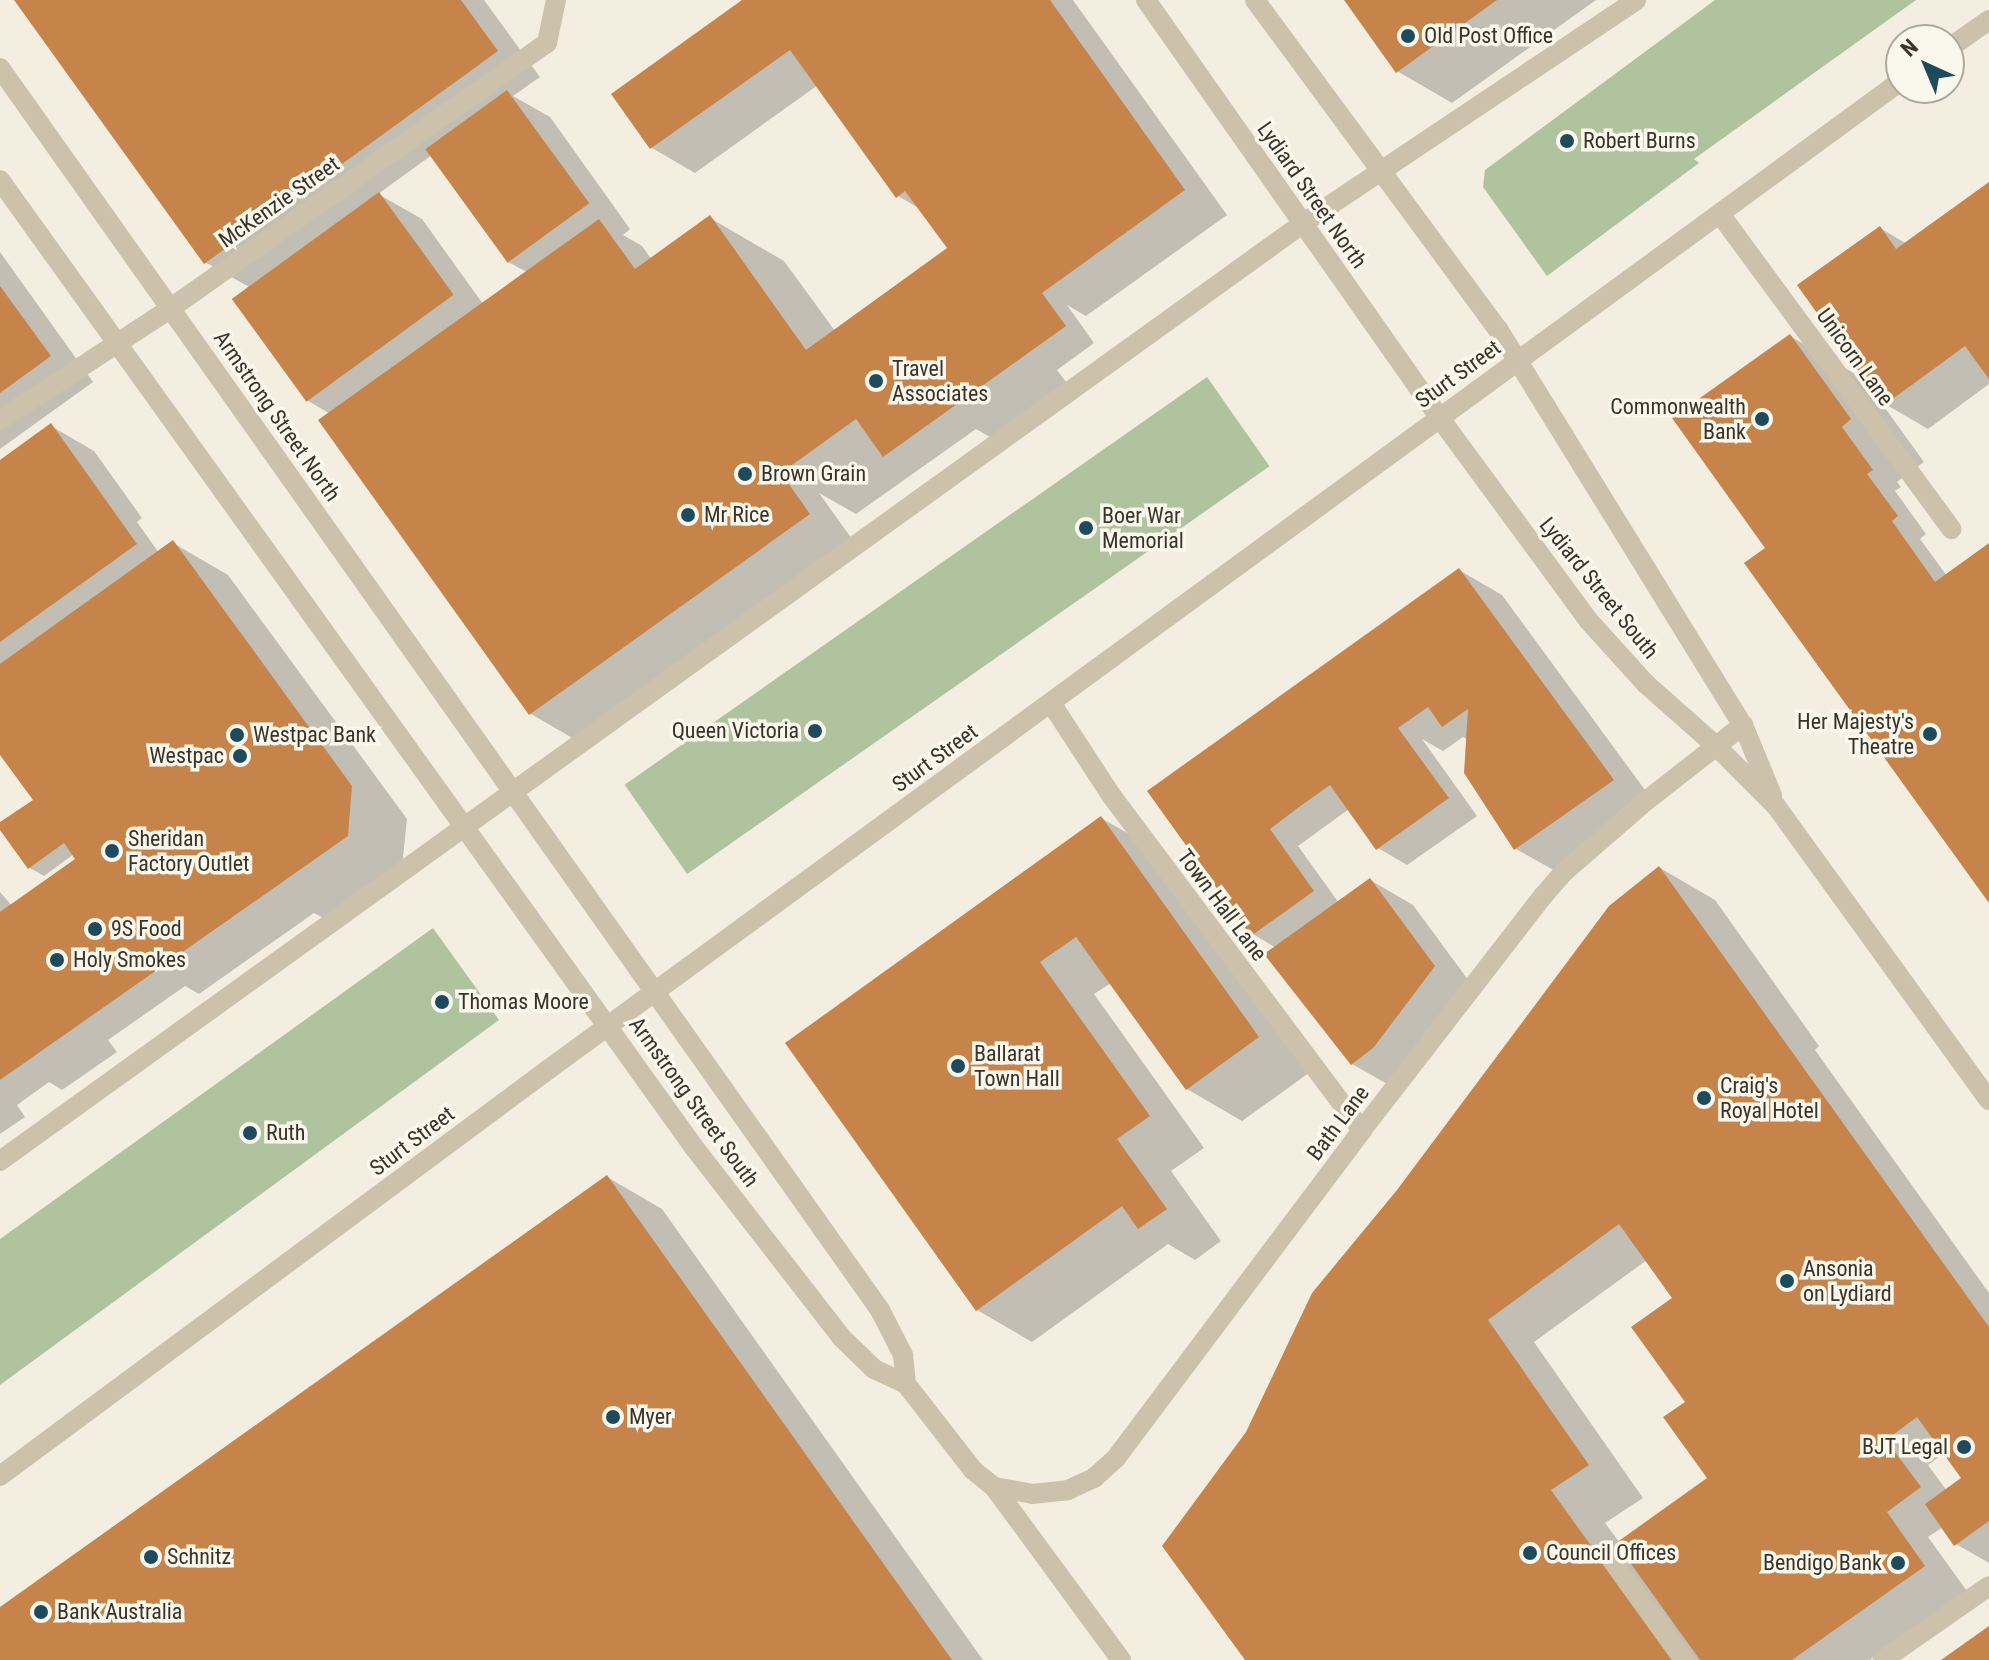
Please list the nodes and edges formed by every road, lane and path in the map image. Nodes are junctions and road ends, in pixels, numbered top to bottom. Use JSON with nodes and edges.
{"nodes":[{"id":1,"x":556,"y":0,"type":"edge"},
{"id":2,"x":1146,"y":0,"type":"edge"},
{"id":3,"x":1255,"y":0,"type":"edge"},
{"id":4,"x":1636,"y":0,"type":"edge"},
{"id":5,"x":1989,"y":20,"type":"edge"},
{"id":6,"x":1965,"y":37,"type":"edge"},
{"id":7,"x":0,"y":68,"type":"edge"},
{"id":8,"x":1885,"y":93,"type":"edge"},
{"id":9,"x":1382,"y":169,"type":"junction"},
{"id":10,"x":0,"y":180,"type":"edge"},
{"id":11,"x":1720,"y":214,"type":"junction"},
{"id":12,"x":1302,"y":224,"type":"junction"},
{"id":13,"x":171,"y":308,"type":"junction"},
{"id":14,"x":118,"y":343,"type":"junction"},
{"id":15,"x":1518,"y":360,"type":"junction"},
{"id":16,"x":1439,"y":417,"type":"junction"},
{"id":17,"x":0,"y":420,"type":"edge"},
{"id":18,"x":1951,"y":529,"type":"dead end"},
{"id":19,"x":1051,"y":703,"type":"junction"},
{"id":20,"x":1743,"y":725,"type":"junction"},
{"id":21,"x":1716,"y":746,"type":"junction"},
{"id":22,"x":514,"y":793,"type":"junction"},
{"id":23,"x":1776,"y":806,"type":"junction"},
{"id":24,"x":465,"y":826,"type":"junction"},
{"id":25,"x":657,"y":994,"type":"junction"},
{"id":26,"x":610,"y":1028,"type":"junction"},
{"id":27,"x":1989,"y":1100,"type":"edge"},
{"id":28,"x":1362,"y":1130,"type":"junction"},
{"id":29,"x":0,"y":1161,"type":"edge"},
{"id":30,"x":906,"y":1384,"type":"junction"},
{"id":31,"x":0,"y":1476,"type":"edge"},
{"id":32,"x":994,"y":1487,"type":"junction"},
{"id":33,"x":1606,"y":1552,"type":"dead end"},
{"id":34,"x":1989,"y":1586,"type":"edge"},
{"id":35,"x":1121,"y":1660,"type":"edge"},
{"id":36,"x":1684,"y":1660,"type":"edge"},
{"id":37,"x":1883,"y":1660,"type":"edge"}],
"edges":[{"from":1,"to":13,"type":"street","name":"McKenzie Street"},
{"from":2,"to":12,"type":"street","name":"Lydiard Street North"},
{"from":3,"to":9,"type":"street"},
{"from":4,"to":9,"type":"street"},
{"from":5,"to":6,"type":"street"},
{"from":7,"to":13,"type":"street","name":"Armstrong Street North"},
{"from":8,"to":11,"type":"street","name":"Sturt Street"},
{"from":9,"to":12,"type":"street"},
{"from":9,"to":15,"type":"street"},
{"from":10,"to":14,"type":"street"},
{"from":11,"to":15,"type":"street","name":"Sturt Street"},
{"from":11,"to":18,"type":"street","name":"Unicorn Lane"},
{"from":12,"to":16,"type":"street","name":"Lydiard Street North"},
{"from":12,"to":22,"type":"street"},
{"from":13,"to":14,"type":"street","name":"McKenzie Street"},
{"from":13,"to":22,"type":"street","name":"Armstrong Street North"},
{"from":14,"to":17,"type":"street","name":"McKenzie Street"},
{"from":14,"to":24,"type":"street"},
{"from":15,"to":16,"type":"street","name":"Sturt Street"},
{"from":15,"to":20,"type":"street","name":"Lydiard Street South"},
{"from":16,"to":19,"type":"street","name":"Sturt Street"},
{"from":16,"to":21,"type":"street","name":"Lydiard Street South"},
{"from":19,"to":25,"type":"street","name":"Sturt Street"},
{"from":19,"to":28,"type":"street","name":"Town Hall Lane"},
{"from":20,"to":21,"type":"street","name":"Bath Lane"},
{"from":20,"to":23,"type":"street","name":"Lydiard Street South"},
{"from":21,"to":23,"type":"street","name":"Lydiard Street South"},
{"from":21,"to":28,"type":"street","name":"Bath Lane"},
{"from":22,"to":24,"type":"street"},
{"from":22,"to":25,"type":"street","name":"Armstrong Street South"},
{"from":23,"to":27,"type":"street","name":"Lydiard Street South"},
{"from":24,"to":26,"type":"street","name":"Armstrong Street South"},
{"from":24,"to":29,"type":"street"},
{"from":25,"to":26,"type":"street","name":"Sturt Street"},
{"from":25,"to":30,"type":"street","name":"Armstrong Street South"},
{"from":26,"to":30,"type":"street","name":"Armstrong Street South"},
{"from":26,"to":31,"type":"street","name":"Sturt Street"},
{"from":28,"to":32,"type":"street","name":"Bath Lane"},
{"from":30,"to":32,"type":"street","name":"Armstrong Street South"},
{"from":32,"to":35,"type":"street","name":"Armstrong Street South"},
{"from":33,"to":36,"type":"street"},
{"from":34,"to":37,"type":"street"}]}
